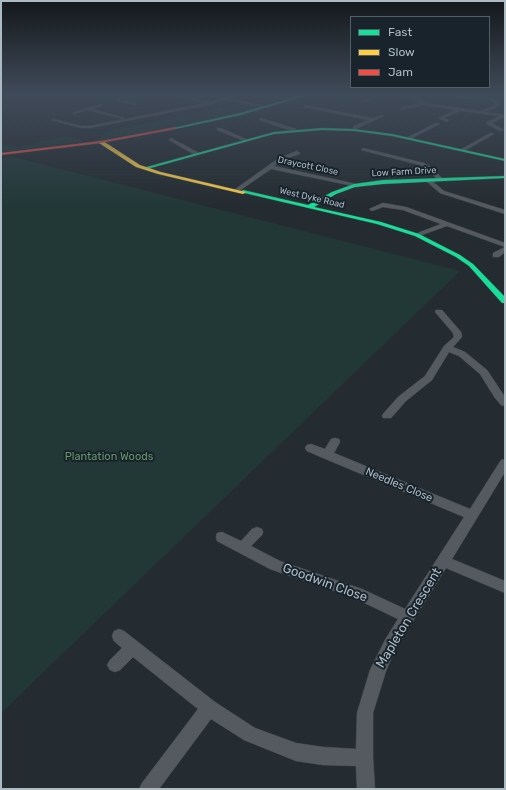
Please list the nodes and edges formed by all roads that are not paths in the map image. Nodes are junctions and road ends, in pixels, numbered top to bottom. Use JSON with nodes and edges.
{"nodes":[{"id":1,"x":150,"y":133,"type":"edge"},
{"id":2,"x":229,"y":133,"type":"edge"},
{"id":3,"x":275,"y":133,"type":"edge"},
{"id":4,"x":373,"y":133,"type":"edge"},
{"id":5,"x":420,"y":133,"type":"edge"},
{"id":6,"x":483,"y":134,"type":"dead end"},
{"id":7,"x":408,"y":138,"type":"junction"},
{"id":8,"x":181,"y":140,"type":"dead end"},
{"id":9,"x":246,"y":140,"type":"junction"},
{"id":10,"x":101,"y":142,"type":"junction"},
{"id":11,"x":363,"y":149,"type":"dead end"},
{"id":12,"x":462,"y":150,"type":"junction"},
{"id":13,"x":297,"y":153,"type":"dead end"},
{"id":14,"x":1,"y":154,"type":"edge"},
{"id":15,"x":196,"y":154,"type":"junction"},
{"id":16,"x":505,"y":160,"type":"edge"},
{"id":17,"x":270,"y":167,"type":"junction"},
{"id":18,"x":145,"y":168,"type":"junction"},
{"id":19,"x":505,"y":178,"type":"edge"},
{"id":20,"x":441,"y":180,"type":"junction"},
{"id":21,"x":429,"y":181,"type":"junction"},
{"id":22,"x":358,"y":185,"type":"junction"},
{"id":23,"x":237,"y":190,"type":"junction"},
{"id":24,"x":309,"y":207,"type":"junction"},
{"id":25,"x":372,"y":210,"type":"dead end"},
{"id":26,"x":505,"y":212,"type":"edge"},
{"id":27,"x":447,"y":224,"type":"junction"},
{"id":28,"x":417,"y":235,"type":"junction"},
{"id":29,"x":505,"y":245,"type":"edge"},
{"id":30,"x":505,"y":249,"type":"edge"},
{"id":31,"x":496,"y":255,"type":"dead end"},
{"id":32,"x":505,"y":301,"type":"edge"},
{"id":33,"x":440,"y":312,"type":"dead end"},
{"id":34,"x":447,"y":348,"type":"junction"},
{"id":35,"x":505,"y":403,"type":"edge"},
{"id":36,"x":387,"y":416,"type":"dead end"},
{"id":37,"x":335,"y":442,"type":"dead end"},
{"id":38,"x":311,"y":448,"type":"dead end"},
{"id":39,"x":327,"y":455,"type":"junction"},
{"id":40,"x":503,"y":471,"type":"edge"},
{"id":41,"x":472,"y":515,"type":"junction"},
{"id":42,"x":257,"y":532,"type":"dead end"},
{"id":43,"x":222,"y":537,"type":"dead end"},
{"id":44,"x":242,"y":548,"type":"junction"},
{"id":45,"x":443,"y":561,"type":"junction"},
{"id":46,"x":505,"y":587,"type":"edge"},
{"id":47,"x":408,"y":618,"type":"junction"},
{"id":48,"x":119,"y":636,"type":"dead end"},
{"id":49,"x":133,"y":647,"type":"junction"},
{"id":50,"x":116,"y":665,"type":"dead end"},
{"id":51,"x":209,"y":708,"type":"junction"},
{"id":52,"x":364,"y":758,"type":"junction"},
{"id":53,"x":148,"y":789,"type":"edge"},
{"id":54,"x":366,"y":789,"type":"edge"}],
"edges":[{"from":1,"to":10,"type":"street"},
{"from":2,"to":9,"type":"street"},
{"from":3,"to":9,"type":"street"},
{"from":4,"to":7,"type":"street"},
{"from":5,"to":7,"type":"street"},
{"from":6,"to":12,"type":"street"},
{"from":7,"to":12,"type":"street"},
{"from":8,"to":15,"type":"street"},
{"from":9,"to":15,"type":"street"},
{"from":10,"to":14,"type":"street"},
{"from":10,"to":18,"type":"street","name":"West Dyke Road"},
{"from":11,"to":20,"type":"street"},
{"from":12,"to":16,"type":"street"},
{"from":13,"to":17,"type":"street"},
{"from":15,"to":18,"type":"street"},
{"from":17,"to":22,"type":"street","name":"Draycott Close"},
{"from":17,"to":23,"type":"street"},
{"from":18,"to":23,"type":"street","name":"West Dyke Road"},
{"from":19,"to":20,"type":"street","name":"Low Farm Drive"},
{"from":20,"to":21,"type":"street","name":"Low Farm Drive"},
{"from":21,"to":22,"type":"street","name":"Low Farm Drive"},
{"from":21,"to":26,"type":"street"},
{"from":22,"to":24,"type":"street","name":"Low Farm Drive"},
{"from":23,"to":24,"type":"street","name":"West Dyke Road"},
{"from":24,"to":28,"type":"street","name":"West Dyke Road"},
{"from":25,"to":27,"type":"street"},
{"from":27,"to":28,"type":"street"},
{"from":27,"to":29,"type":"street"},
{"from":28,"to":32,"type":"street","name":"West Dyke Road"},
{"from":30,"to":31,"type":"street"},
{"from":33,"to":34,"type":"street"},
{"from":34,"to":35,"type":"street"},
{"from":34,"to":36,"type":"street"},
{"from":37,"to":39,"type":"street"},
{"from":38,"to":39,"type":"street","name":"Needles Close"},
{"from":39,"to":41,"type":"street","name":"Needles Close"},
{"from":40,"to":41,"type":"street","name":"Mapleton Crescent"},
{"from":41,"to":45,"type":"street","name":"Mapleton Crescent"},
{"from":42,"to":44,"type":"street"},
{"from":43,"to":44,"type":"street","name":"Goodwin Close"},
{"from":44,"to":47,"type":"street","name":"Goodwin Close"},
{"from":45,"to":46,"type":"street"},
{"from":45,"to":47,"type":"street","name":"Mapleton Crescent"},
{"from":47,"to":52,"type":"street","name":"Mapleton Crescent"},
{"from":48,"to":49,"type":"street"},
{"from":49,"to":50,"type":"street"},
{"from":49,"to":51,"type":"street"},
{"from":51,"to":52,"type":"street"},
{"from":51,"to":53,"type":"street"},
{"from":52,"to":54,"type":"street","name":"Mapleton Crescent"}]}
